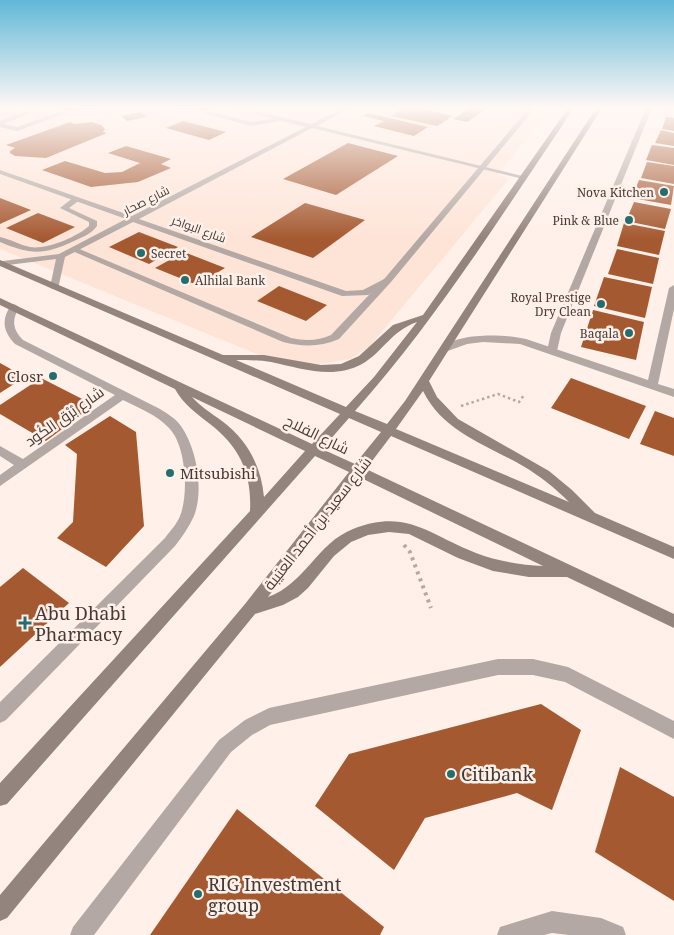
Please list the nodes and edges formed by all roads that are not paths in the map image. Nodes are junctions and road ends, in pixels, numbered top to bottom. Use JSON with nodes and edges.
{"nodes":[{"id":1,"x":264,"y":152,"type":"edge"},
{"id":2,"x":416,"y":152,"type":"edge"},
{"id":3,"x":495,"y":152,"type":"edge"},
{"id":4,"x":541,"y":152,"type":"edge"},
{"id":5,"x":571,"y":152,"type":"edge"},
{"id":6,"x":631,"y":152,"type":"edge"},
{"id":7,"x":482,"y":167,"type":"junction"},
{"id":8,"x":0,"y":172,"type":"edge"},
{"id":9,"x":523,"y":177,"type":"junction"},
{"id":10,"x":77,"y":199,"type":"junction"},
{"id":11,"x":135,"y":220,"type":"junction"},
{"id":12,"x":0,"y":239,"type":"edge"},
{"id":13,"x":74,"y":250,"type":"junction"},
{"id":14,"x":62,"y":256,"type":"junction"},
{"id":15,"x":1,"y":264,"type":"edge"},
{"id":16,"x":388,"y":280,"type":"junction"},
{"id":17,"x":55,"y":287,"type":"junction"},
{"id":18,"x":674,"y":288,"type":"edge"},
{"id":19,"x":0,"y":301,"type":"edge"},
{"id":20,"x":14,"y":308,"type":"junction"},
{"id":21,"x":426,"y":317,"type":"junction"},
{"id":22,"x":445,"y":349,"type":"junction"},
{"id":23,"x":552,"y":351,"type":"junction"},
{"id":24,"x":223,"y":358,"type":"junction"},
{"id":25,"x":424,"y":382,"type":"junction"},
{"id":26,"x":180,"y":386,"type":"junction"},
{"id":27,"x":652,"y":386,"type":"junction"},
{"id":28,"x":674,"y":394,"type":"edge"},
{"id":29,"x":122,"y":395,"type":"junction"},
{"id":30,"x":348,"y":413,"type":"junction"},
{"id":31,"x":389,"y":431,"type":"junction"},
{"id":32,"x":0,"y":450,"type":"edge"},
{"id":33,"x":314,"y":450,"type":"junction"},
{"id":34,"x":23,"y":465,"type":"junction"},
{"id":35,"x":358,"y":472,"type":"junction"},
{"id":36,"x":0,"y":481,"type":"edge"},
{"id":37,"x":257,"y":514,"type":"junction"},
{"id":38,"x":590,"y":517,"type":"junction"},
{"id":39,"x":670,"y":550,"type":"edge"},
{"id":40,"x":568,"y":572,"type":"junction"},
{"id":41,"x":250,"y":609,"type":"junction"},
{"id":42,"x":674,"y":621,"type":"edge"},
{"id":43,"x":0,"y":714,"type":"edge"},
{"id":44,"x":674,"y":730,"type":"edge"},
{"id":45,"x":0,"y":797,"type":"edge"},
{"id":46,"x":0,"y":911,"type":"edge"},
{"id":47,"x":81,"y":935,"type":"edge"},
{"id":48,"x":508,"y":935,"type":"edge"},
{"id":49,"x":615,"y":935,"type":"edge"}],
"edges":[{"from":1,"to":11,"type":"street","name":"شارع صحار"},
{"from":2,"to":7,"type":"street"},
{"from":3,"to":7,"type":"street"},
{"from":4,"to":9,"type":"main road"},
{"from":5,"to":22,"type":"main road","name":"شارع سعيد بن أحمد العتيبة"},
{"from":6,"to":23,"type":"street"},
{"from":7,"to":9,"type":"street"},
{"from":7,"to":16,"type":"street"},
{"from":8,"to":10,"type":"street","name":"شارع البواخر"},
{"from":9,"to":21,"type":"main road"},
{"from":10,"to":11,"type":"street","name":"شارع البواخر"},
{"from":10,"to":12,"type":"street"},
{"from":11,"to":13,"type":"street","name":"شارع صحار"},
{"from":11,"to":16,"type":"street","name":"شارع البواخر"},
{"from":13,"to":14,"type":"street","name":"شارع صحار"},
{"from":13,"to":16,"type":"street"},
{"from":14,"to":15,"type":"street","name":"شارع صحار"},
{"from":14,"to":17,"type":"street"},
{"from":15,"to":17,"type":"main road","name":"شارع الفلاح"},
{"from":17,"to":24,"type":"main road","name":"شارع الفلاح"},
{"from":18,"to":27,"type":"street"},
{"from":19,"to":20,"type":"main road","name":"شارع الفلاح"},
{"from":20,"to":26,"type":"main road","name":"شارع الفلاح"},
{"from":20,"to":29,"type":"street"},
{"from":21,"to":24,"type":"main road"},
{"from":21,"to":30,"type":"main road"},
{"from":22,"to":23,"type":"street"},
{"from":22,"to":25,"type":"main road","name":"شارع سعيد بن أحمد العتيبة"},
{"from":23,"to":27,"type":"street"},
{"from":24,"to":30,"type":"main road","name":"شارع الفلاح"},
{"from":25,"to":31,"type":"main road","name":"شارع سعيد بن أحمد العتيبة"},
{"from":25,"to":38,"type":"main road"},
{"from":26,"to":33,"type":"main road","name":"شارع الفلاح"},
{"from":26,"to":37,"type":"main road"},
{"from":27,"to":28,"type":"street"},
{"from":29,"to":34,"type":"street","name":"شارع بُرْق الكُود"},
{"from":29,"to":43,"type":"street"},
{"from":30,"to":31,"type":"main road","name":"شارع الفلاح"},
{"from":30,"to":33,"type":"main road"},
{"from":31,"to":35,"type":"main road","name":"شارع سعيد بن أحمد العتيبة"},
{"from":31,"to":38,"type":"main road","name":"شارع الفلاح"},
{"from":32,"to":34,"type":"street"},
{"from":33,"to":35,"type":"main road","name":"شارع الفلاح"},
{"from":33,"to":37,"type":"main road"},
{"from":34,"to":36,"type":"street","name":"شارع بُرْق الكُود"},
{"from":35,"to":40,"type":"main road","name":"شارع الفلاح"},
{"from":35,"to":41,"type":"main road","name":"شارع سعيد بن أحمد العتيبة"},
{"from":37,"to":45,"type":"main road"},
{"from":38,"to":39,"type":"main road","name":"شارع الفلاح"},
{"from":40,"to":41,"type":"main road"},
{"from":40,"to":42,"type":"main road","name":"شارع الفلاح"},
{"from":41,"to":46,"type":"main road","name":"شارع سعيد بن أحمد العتيبة"},
{"from":44,"to":47,"type":"street"},
{"from":48,"to":49,"type":"street"}]}
